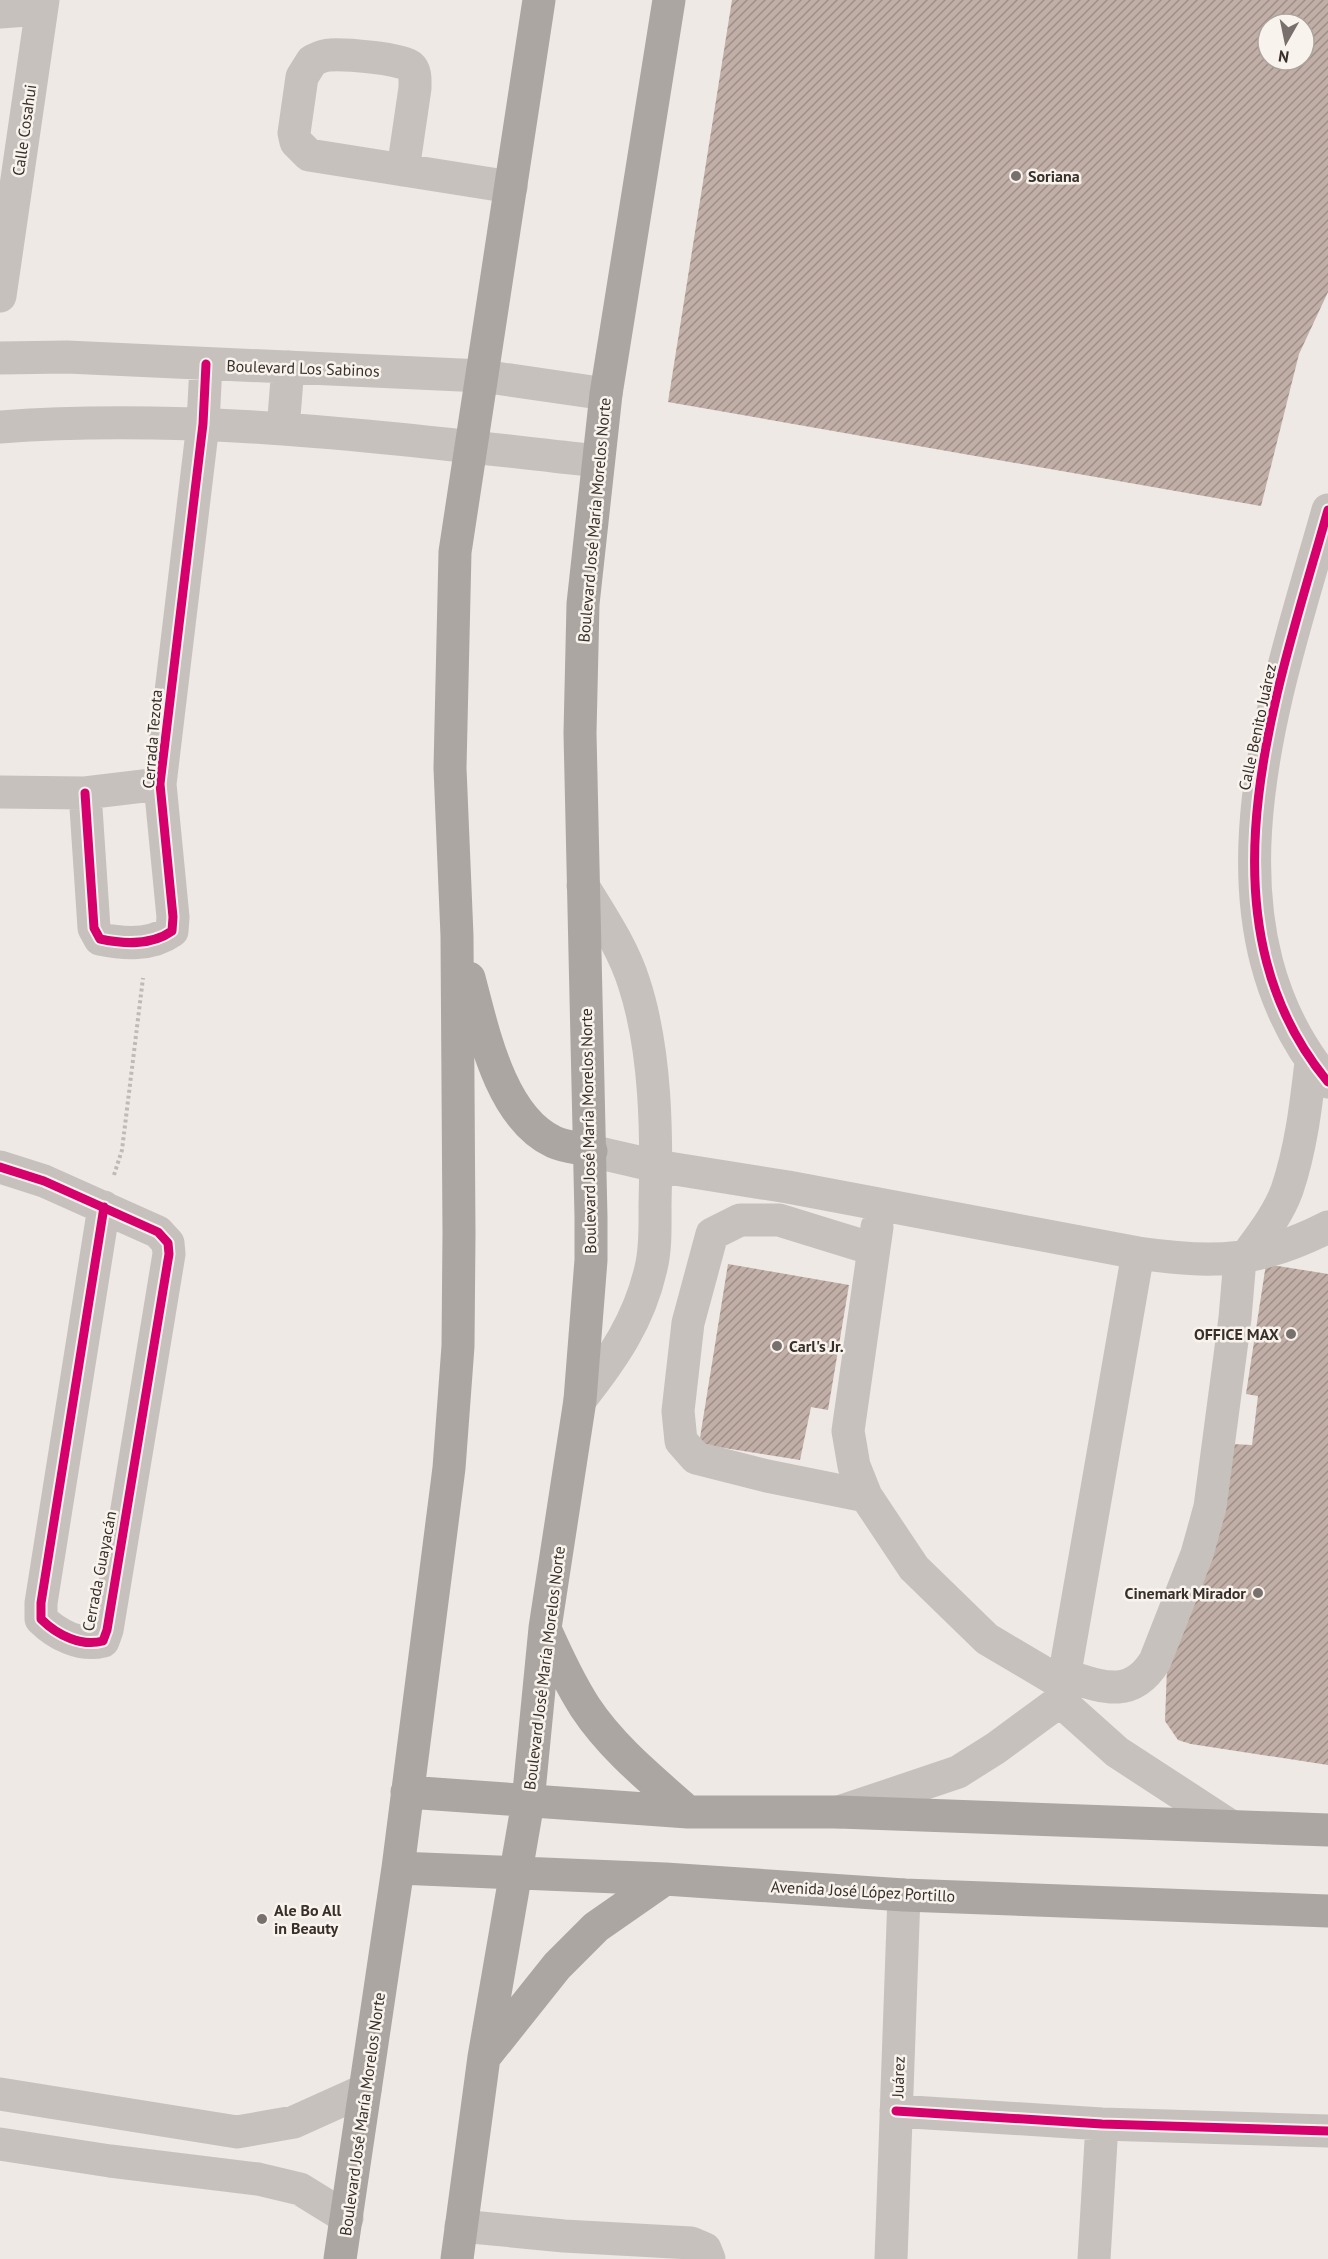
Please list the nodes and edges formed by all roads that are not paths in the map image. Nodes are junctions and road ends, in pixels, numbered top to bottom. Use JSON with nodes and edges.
{"nodes":[{"id":1,"x":539,"y":0,"type":"edge"},
{"id":2,"x":669,"y":0,"type":"edge"},
{"id":3,"x":42,"y":5,"type":"edge"},
{"id":4,"x":0,"y":12,"type":"edge"},
{"id":5,"x":403,"y":170,"type":"dead end"},
{"id":6,"x":511,"y":187,"type":"junction"},
{"id":7,"x":0,"y":296,"type":"edge"},
{"id":8,"x":0,"y":358,"type":"edge"},
{"id":9,"x":206,"y":364,"type":"junction"},
{"id":10,"x":288,"y":368,"type":"junction"},
{"id":11,"x":482,"y":376,"type":"junction"},
{"id":12,"x":606,"y":394,"type":"junction"},
{"id":13,"x":203,"y":424,"type":"junction"},
{"id":14,"x":0,"y":427,"type":"edge"},
{"id":15,"x":283,"y":429,"type":"junction"},
{"id":16,"x":469,"y":447,"type":"junction"},
{"id":17,"x":597,"y":461,"type":"junction"},
{"id":18,"x":1328,"y":510,"type":"edge"},
{"id":19,"x":160,"y":784,"type":"junction"},
{"id":20,"x":0,"y":792,"type":"edge"},
{"id":21,"x":85,"y":793,"type":"junction"},
{"id":22,"x":583,"y":886,"type":"junction"},
{"id":23,"x":458,"y":936,"type":"junction"},
{"id":24,"x":1319,"y":1072,"type":"edge"},
{"id":25,"x":591,"y":1151,"type":"junction"},
{"id":26,"x":656,"y":1166,"type":"junction"},
{"id":27,"x":0,"y":1167,"type":"edge"},
{"id":28,"x":880,"y":1203,"type":"junction"},
{"id":29,"x":104,"y":1207,"type":"junction"},
{"id":30,"x":1328,"y":1227,"type":"edge"},
{"id":31,"x":873,"y":1249,"type":"junction"},
{"id":32,"x":1138,"y":1253,"type":"junction"},
{"id":33,"x":1242,"y":1258,"type":"junction"},
{"id":34,"x":580,"y":1400,"type":"junction"},
{"id":35,"x":866,"y":1496,"type":"junction"},
{"id":36,"x":545,"y":1628,"type":"junction"},
{"id":37,"x":1062,"y":1687,"type":"junction"},
{"id":38,"x":408,"y":1792,"type":"junction"},
{"id":39,"x":528,"y":1802,"type":"junction"},
{"id":40,"x":688,"y":1812,"type":"junction"},
{"id":41,"x":839,"y":1812,"type":"junction"},
{"id":42,"x":1229,"y":1825,"type":"junction"},
{"id":43,"x":1328,"y":1830,"type":"edge"},
{"id":44,"x":398,"y":1868,"type":"junction"},
{"id":45,"x":516,"y":1874,"type":"junction"},
{"id":46,"x":665,"y":1879,"type":"junction"},
{"id":47,"x":904,"y":1894,"type":"junction"},
{"id":48,"x":1328,"y":1911,"type":"edge"},
{"id":49,"x":484,"y":2057,"type":"junction"},
{"id":50,"x":365,"y":2090,"type":"junction"},
{"id":51,"x":0,"y":2094,"type":"edge"},
{"id":52,"x":896,"y":2111,"type":"junction"},
{"id":53,"x":117,"y":2113,"type":"junction"},
{"id":54,"x":1102,"y":2124,"type":"junction"},
{"id":55,"x":1328,"y":2131,"type":"edge"},
{"id":56,"x":0,"y":2144,"type":"edge"},
{"id":57,"x":110,"y":2161,"type":"junction"},
{"id":58,"x":347,"y":2218,"type":"junction"},
{"id":59,"x":461,"y":2226,"type":"junction"},
{"id":60,"x":340,"y":2259,"type":"edge"},
{"id":61,"x":457,"y":2259,"type":"edge"},
{"id":62,"x":708,"y":2259,"type":"edge"},
{"id":63,"x":891,"y":2259,"type":"edge"},
{"id":64,"x":1094,"y":2259,"type":"edge"}],
"edges":[{"from":1,"to":6,"type":"main road","name":"Boulevard José María Morelos Norte"},
{"from":2,"to":12,"type":"main road","name":"Boulevard José María Morelos Norte"},
{"from":3,"to":4,"type":"street"},
{"from":3,"to":7,"type":"street","name":"Calle Cosahui"},
{"from":5,"to":6,"type":"street"},
{"from":6,"to":11,"type":"main road","name":"Boulevard José María Morelos Norte"},
{"from":8,"to":9,"type":"street","name":"Boulevard Los Sabinos"},
{"from":9,"to":10,"type":"street","name":"Boulevard Los Sabinos"},
{"from":9,"to":13,"type":"street","name":"Cerrada Tezota"},
{"from":10,"to":11,"type":"street","name":"Boulevard Los Sabinos"},
{"from":10,"to":15,"type":"street"},
{"from":11,"to":12,"type":"street","name":"Boulevard Los Sabinos"},
{"from":11,"to":16,"type":"main road","name":"Boulevard José María Morelos Norte"},
{"from":12,"to":17,"type":"main road","name":"Boulevard José María Morelos Norte"},
{"from":13,"to":14,"type":"street"},
{"from":13,"to":15,"type":"street"},
{"from":13,"to":19,"type":"street","name":"Cerrada Tezota"},
{"from":15,"to":16,"type":"street"},
{"from":16,"to":17,"type":"street"},
{"from":16,"to":23,"type":"main road","name":"Boulevard José María Morelos Norte"},
{"from":17,"to":22,"type":"main road","name":"Boulevard José María Morelos Norte"},
{"from":18,"to":24,"type":"street","name":"Calle Benito Juárez"},
{"from":19,"to":21,"type":"street"},
{"from":19,"to":21,"type":"street","name":"Cerrada Tezota"},
{"from":20,"to":21,"type":"street"},
{"from":22,"to":25,"type":"main road","name":"Boulevard José María Morelos Norte"},
{"from":22,"to":26,"type":"street"},
{"from":23,"to":25,"type":"main road"},
{"from":23,"to":38,"type":"main road","name":"Boulevard José María Morelos Norte"},
{"from":24,"to":33,"type":"street"},
{"from":25,"to":26,"type":"street"},
{"from":25,"to":34,"type":"main road","name":"Boulevard José María Morelos Norte"},
{"from":26,"to":28,"type":"street"},
{"from":26,"to":34,"type":"street"},
{"from":27,"to":29,"type":"street","name":"Cerrada Guayacán"},
{"from":28,"to":31,"type":"street"},
{"from":28,"to":32,"type":"street"},
{"from":29,"to":29,"type":"street","name":"Cerrada Guayacán"},
{"from":30,"to":33,"type":"street"},
{"from":31,"to":35,"type":"street"},
{"from":31,"to":35,"type":"street"},
{"from":32,"to":33,"type":"street"},
{"from":32,"to":37,"type":"street"},
{"from":33,"to":37,"type":"street"},
{"from":34,"to":36,"type":"main road","name":"Boulevard José María Morelos Norte"},
{"from":35,"to":37,"type":"street"},
{"from":36,"to":39,"type":"main road","name":"Boulevard José María Morelos Norte"},
{"from":36,"to":40,"type":"main road"},
{"from":37,"to":41,"type":"street"},
{"from":37,"to":42,"type":"street"},
{"from":38,"to":39,"type":"main road"},
{"from":38,"to":44,"type":"main road","name":"Boulevard José María Morelos Norte"},
{"from":39,"to":40,"type":"main road"},
{"from":39,"to":45,"type":"main road","name":"Boulevard José María Morelos Norte"},
{"from":40,"to":41,"type":"main road"},
{"from":41,"to":42,"type":"main road"},
{"from":42,"to":43,"type":"main road"},
{"from":44,"to":45,"type":"main road","name":"Avenida José López Portillo"},
{"from":44,"to":50,"type":"main road","name":"Boulevard José María Morelos Norte"},
{"from":45,"to":46,"type":"main road","name":"Avenida José López Portillo"},
{"from":45,"to":49,"type":"main road","name":"Boulevard José María Morelos Norte"},
{"from":46,"to":47,"type":"main road","name":"Avenida José López Portillo"},
{"from":46,"to":49,"type":"main road"},
{"from":47,"to":48,"type":"main road","name":"Avenida José López Portillo"},
{"from":47,"to":52,"type":"street","name":"Juárez"},
{"from":49,"to":59,"type":"main road","name":"Boulevard José María Morelos Norte"},
{"from":50,"to":53,"type":"street"},
{"from":50,"to":58,"type":"main road","name":"Boulevard José María Morelos Norte"},
{"from":51,"to":53,"type":"street"},
{"from":52,"to":54,"type":"street"},
{"from":52,"to":63,"type":"street","name":"Juárez"},
{"from":53,"to":57,"type":"street"},
{"from":54,"to":55,"type":"street"},
{"from":54,"to":64,"type":"street"},
{"from":56,"to":57,"type":"street"},
{"from":57,"to":58,"type":"street"},
{"from":58,"to":60,"type":"main road","name":"Boulevard José María Morelos Norte"},
{"from":59,"to":61,"type":"main road","name":"Boulevard José María Morelos Norte"},
{"from":59,"to":62,"type":"street"}]}
